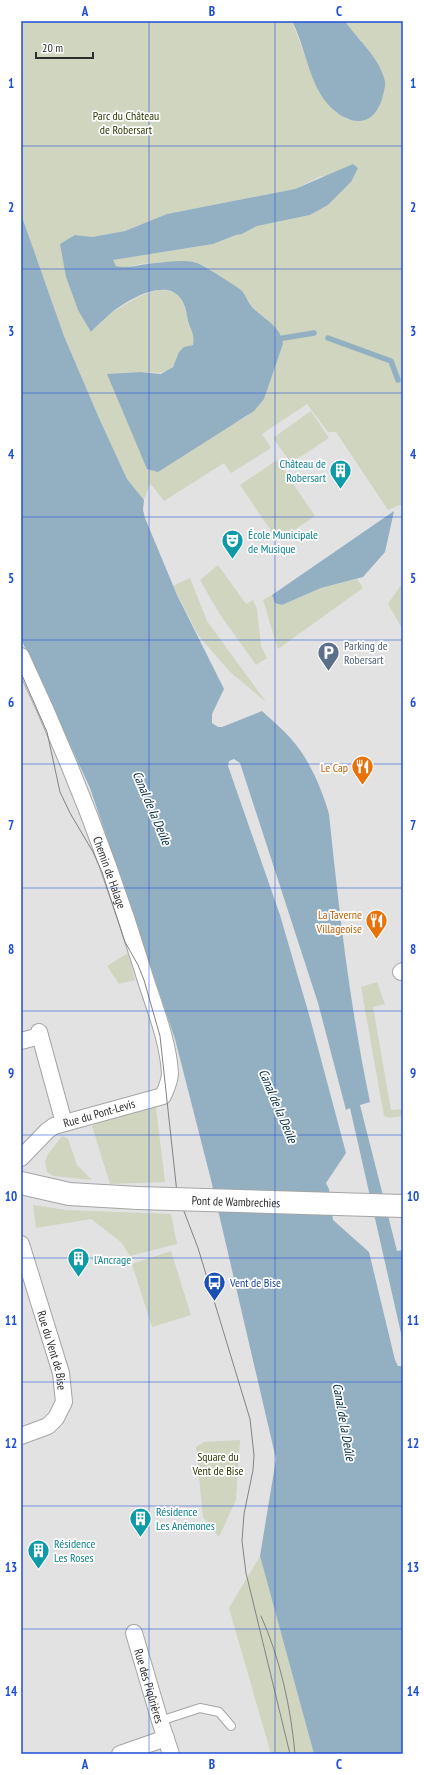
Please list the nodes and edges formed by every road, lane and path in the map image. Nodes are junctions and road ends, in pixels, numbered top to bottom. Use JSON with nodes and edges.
{"nodes":[{"id":1,"x":21,"y":656,"type":"edge"},
{"id":2,"x":21,"y":1041,"type":"edge"},
{"id":3,"x":163,"y":1096,"type":"joint"},
{"id":4,"x":64,"y":1123,"type":"junction"},
{"id":5,"x":22,"y":1156,"type":"edge"},
{"id":6,"x":21,"y":1183,"type":"edge"},
{"id":7,"x":403,"y":1206,"type":"edge"},
{"id":8,"x":21,"y":1244,"type":"edge"},
{"id":9,"x":21,"y":1436,"type":"edge"},
{"id":10,"x":134,"y":1633,"type":"dead end"},
{"id":11,"x":160,"y":1721,"type":"junction"},
{"id":12,"x":231,"y":1726,"type":"dead end"},
{"id":13,"x":166,"y":1738,"type":"junction"},
{"id":14,"x":120,"y":1754,"type":"edge"},
{"id":15,"x":171,"y":1754,"type":"edge"}],
"edges":[{"from":1,"to":3,"type":"street","name":"Chemin de Halage"},
{"from":2,"to":4,"type":"street"},
{"from":3,"to":4,"type":"street","name":"Rue du Pont-Levis"},
{"from":4,"to":5,"type":"street","name":"Rue du Pont-Levis"},
{"from":6,"to":7,"type":"street","name":"Pont de Wambrechies","bridge":true},
{"from":8,"to":9,"type":"street","name":"Rue du Vent de Bise"},
{"from":10,"to":11,"type":"street","name":"Rue des Piqûrières"},
{"from":11,"to":12,"type":"lane"},
{"from":11,"to":13,"type":"street","name":"Rue des Piqûrières"},
{"from":13,"to":14,"type":"street","name":"Rue des Piqûrières"},
{"from":13,"to":15,"type":"street","name":"Rue des Piqûrières"}]}
